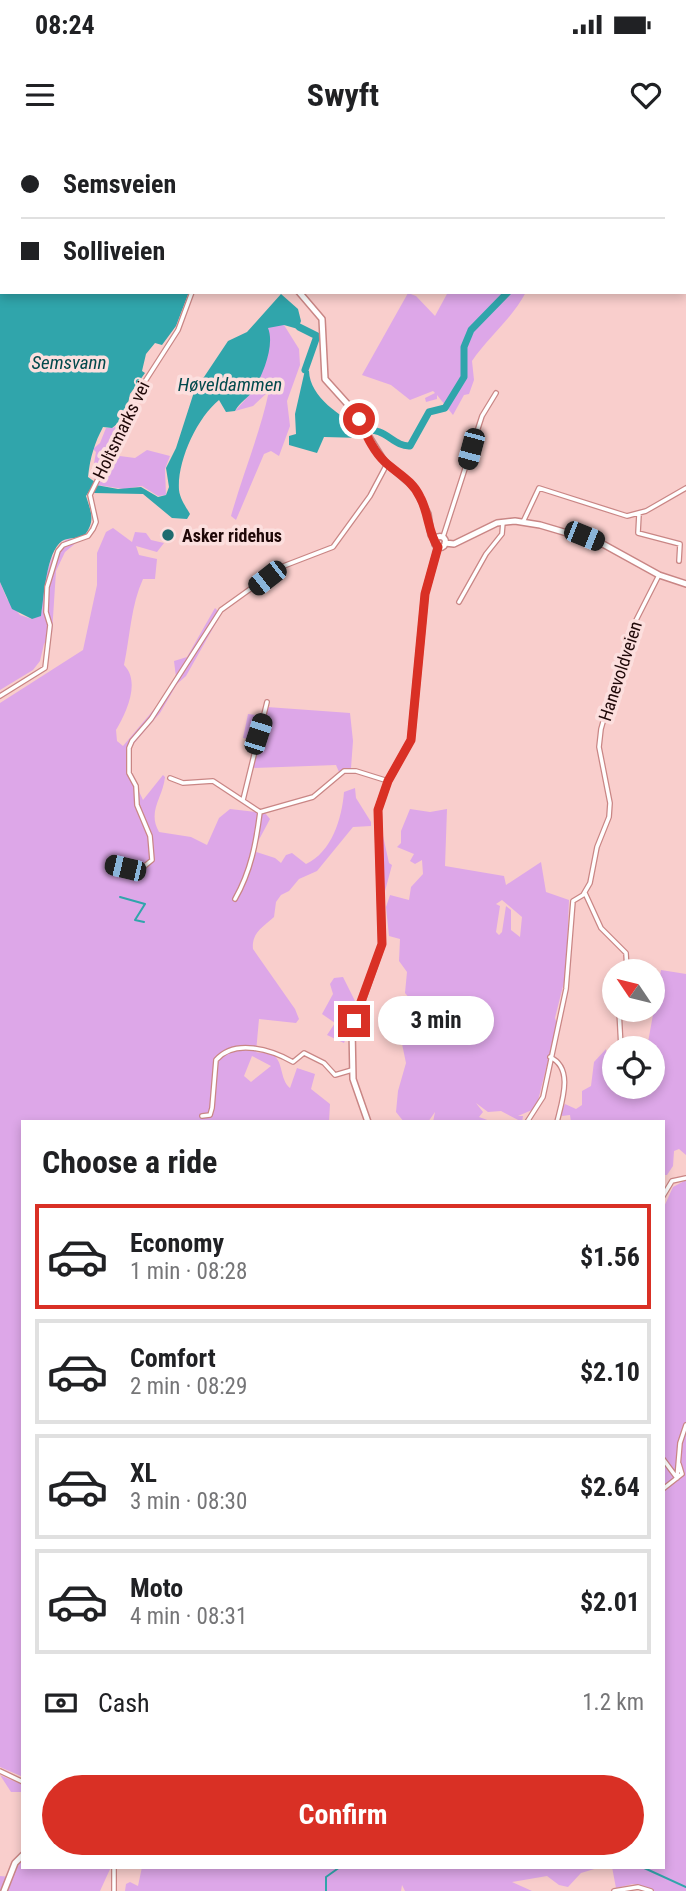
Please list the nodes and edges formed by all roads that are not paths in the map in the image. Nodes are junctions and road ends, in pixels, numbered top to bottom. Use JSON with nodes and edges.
{"nodes":[{"id":1,"x":191,"y":294,"type":"edge"},
{"id":2,"x":301,"y":294,"type":"edge"},
{"id":3,"x":496,"y":393,"type":"dead end"},
{"id":4,"x":387,"y":464,"type":"junction"},
{"id":5,"x":686,"y":488,"type":"edge"},
{"id":6,"x":639,"y":514,"type":"junction"},
{"id":7,"x":503,"y":522,"type":"junction"},
{"id":8,"x":523,"y":522,"type":"junction"},
{"id":9,"x":441,"y":540,"type":"junction"},
{"id":10,"x":679,"y":561,"type":"dead end"},
{"id":11,"x":659,"y":575,"type":"junction"},
{"id":12,"x":686,"y":584,"type":"edge"},
{"id":13,"x":459,"y":602,"type":"dead end"},
{"id":14,"x":0,"y":696,"type":"edge"},
{"id":15,"x":267,"y":702,"type":"dead end"},
{"id":16,"x":170,"y":778,"type":"dead end"},
{"id":17,"x":388,"y":781,"type":"junction"},
{"id":18,"x":243,"y":800,"type":"junction"},
{"id":19,"x":260,"y":812,"type":"junction"},
{"id":20,"x":107,"y":864,"type":"dead end"},
{"id":21,"x":585,"y":893,"type":"junction"},
{"id":22,"x":235,"y":899,"type":"dead end"},
{"id":23,"x":626,"y":959,"type":"edge"},
{"id":24,"x":550,"y":1057,"type":"junction"},
{"id":25,"x":352,"y":1070,"type":"junction"},
{"id":26,"x":202,"y":1116,"type":"dead end"},
{"id":27,"x":367,"y":1120,"type":"edge"},
{"id":28,"x":528,"y":1120,"type":"edge"},
{"id":29,"x":557,"y":1120,"type":"edge"},
{"id":30,"x":686,"y":1178,"type":"edge"},
{"id":31,"x":665,"y":1193,"type":"edge"},
{"id":32,"x":686,"y":1425,"type":"edge"},
{"id":33,"x":665,"y":1462,"type":"edge"},
{"id":34,"x":677,"y":1478,"type":"junction"},
{"id":35,"x":665,"y":1487,"type":"edge"},
{"id":36,"x":0,"y":1770,"type":"edge"},
{"id":37,"x":21,"y":1781,"type":"edge"},
{"id":38,"x":21,"y":1857,"type":"edge"},
{"id":39,"x":114,"y":1869,"type":"edge"},
{"id":40,"x":4,"y":1891,"type":"edge"},
{"id":41,"x":114,"y":1891,"type":"edge"},
{"id":42,"x":614,"y":1891,"type":"edge"},
{"id":43,"x":651,"y":1891,"type":"edge"}],
"edges":[{"from":1,"to":14,"type":"street","name":"Holtsmarks vei"},
{"from":2,"to":4,"type":"street"},
{"from":3,"to":9,"type":"street"},
{"from":4,"to":9,"type":"street"},
{"from":4,"to":20,"type":"street"},
{"from":5,"to":6,"type":"street"},
{"from":6,"to":8,"type":"street"},
{"from":6,"to":10,"type":"street"},
{"from":7,"to":8,"type":"street"},
{"from":7,"to":9,"type":"street"},
{"from":7,"to":13,"type":"street"},
{"from":8,"to":11,"type":"street"},
{"from":9,"to":17,"type":"street"},
{"from":11,"to":12,"type":"street"},
{"from":11,"to":21,"type":"street","name":"Hanevoldveien"},
{"from":15,"to":18,"type":"street"},
{"from":16,"to":18,"type":"street"},
{"from":17,"to":19,"type":"street"},
{"from":17,"to":25,"type":"street"},
{"from":18,"to":19,"type":"street"},
{"from":19,"to":22,"type":"street"},
{"from":21,"to":23,"type":"street"},
{"from":21,"to":24,"type":"street","name":"Hanevoldveien"},
{"from":24,"to":28,"type":"street","name":"Hanevoldveien"},
{"from":24,"to":29,"type":"street"},
{"from":25,"to":26,"type":"street"},
{"from":25,"to":27,"type":"street"},
{"from":30,"to":31,"type":"street"},
{"from":32,"to":34,"type":"street"},
{"from":33,"to":34,"type":"street"},
{"from":34,"to":35,"type":"street"},
{"from":36,"to":37,"type":"street"},
{"from":38,"to":40,"type":"street"},
{"from":39,"to":41,"type":"street"},
{"from":42,"to":43,"type":"street"}]}
